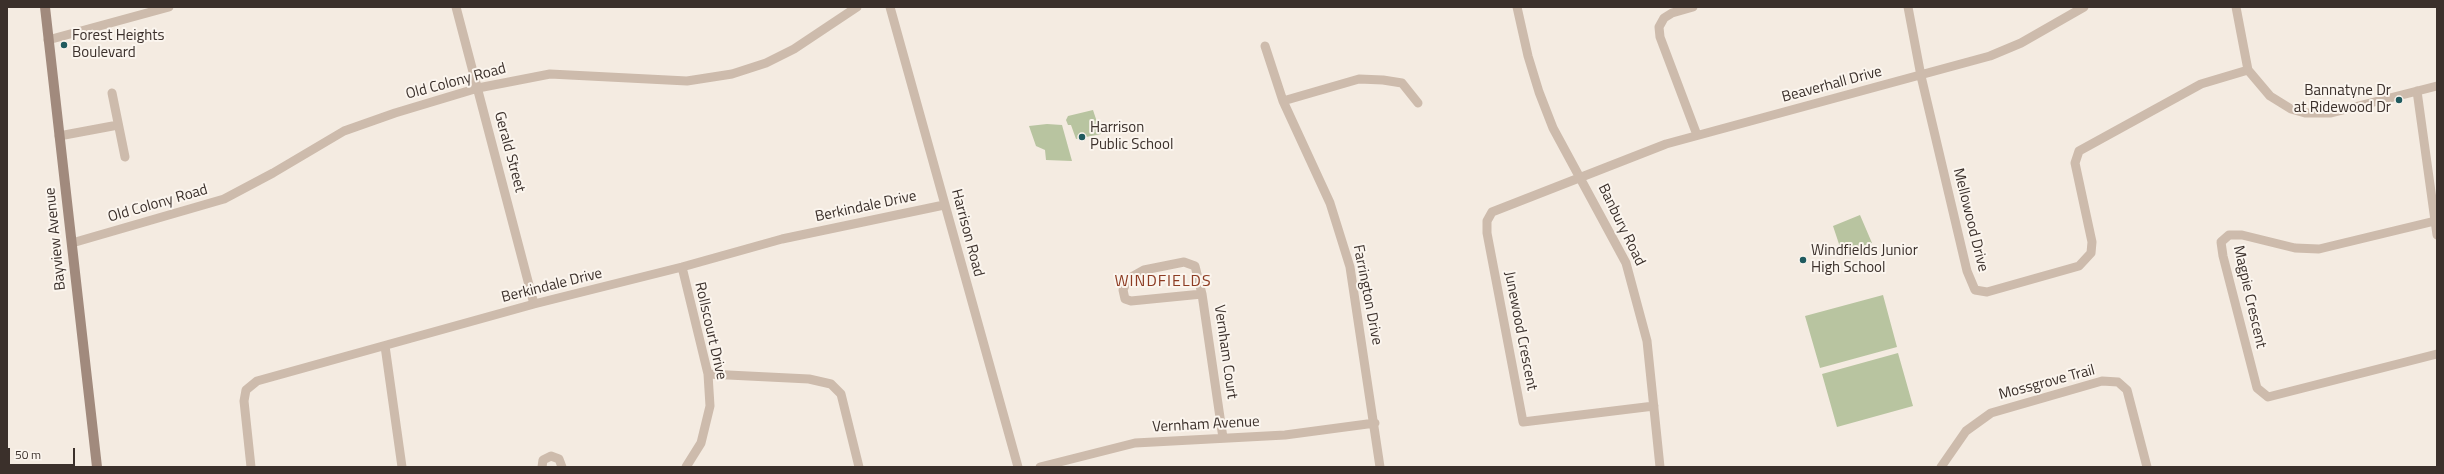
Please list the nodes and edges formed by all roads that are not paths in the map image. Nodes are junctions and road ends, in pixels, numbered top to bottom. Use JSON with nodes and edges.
{"nodes":[{"id":1,"x":44,"y":7,"type":"edge"},
{"id":2,"x":169,"y":7,"type":"edge"},
{"id":3,"x":456,"y":7,"type":"edge"},
{"id":4,"x":857,"y":7,"type":"edge"},
{"id":5,"x":890,"y":7,"type":"edge"},
{"id":6,"x":1517,"y":7,"type":"edge"},
{"id":7,"x":1693,"y":7,"type":"edge"},
{"id":8,"x":1908,"y":7,"type":"edge"},
{"id":9,"x":2084,"y":7,"type":"edge"},
{"id":10,"x":2236,"y":7,"type":"edge"},
{"id":11,"x":48,"y":40,"type":"junction"},
{"id":12,"x":1266,"y":46,"type":"dead end"},
{"id":13,"x":2248,"y":70,"type":"junction"},
{"id":14,"x":1921,"y":76,"type":"junction"},
{"id":15,"x":2437,"y":86,"type":"edge"},
{"id":16,"x":478,"y":88,"type":"junction"},
{"id":17,"x":2417,"y":91,"type":"junction"},
{"id":18,"x":112,"y":93,"type":"dead end"},
{"id":19,"x":1283,"y":101,"type":"junction"},
{"id":20,"x":1418,"y":104,"type":"dead end"},
{"id":21,"x":118,"y":125,"type":"junction"},
{"id":22,"x":1697,"y":135,"type":"junction"},
{"id":23,"x":60,"y":136,"type":"junction"},
{"id":24,"x":125,"y":157,"type":"dead end"},
{"id":25,"x":1581,"y":177,"type":"junction"},
{"id":26,"x":944,"y":205,"type":"junction"},
{"id":27,"x":2435,"y":221,"type":"junction"},
{"id":28,"x":2437,"y":235,"type":"edge"},
{"id":29,"x":72,"y":243,"type":"junction"},
{"id":30,"x":682,"y":268,"type":"junction"},
{"id":31,"x":1202,"y":294,"type":"junction"},
{"id":32,"x":534,"y":304,"type":"junction"},
{"id":33,"x":384,"y":346,"type":"junction"},
{"id":34,"x":2437,"y":354,"type":"edge"},
{"id":35,"x":708,"y":374,"type":"junction"},
{"id":36,"x":1654,"y":406,"type":"junction"},
{"id":37,"x":1375,"y":423,"type":"junction"},
{"id":38,"x":1223,"y":438,"type":"junction"},
{"id":39,"x":97,"y":467,"type":"edge"},
{"id":40,"x":251,"y":467,"type":"edge"},
{"id":41,"x":402,"y":467,"type":"edge"},
{"id":42,"x":542,"y":467,"type":"edge"},
{"id":43,"x":562,"y":467,"type":"edge"},
{"id":44,"x":686,"y":467,"type":"edge"},
{"id":45,"x":859,"y":467,"type":"edge"},
{"id":46,"x":1018,"y":467,"type":"edge"},
{"id":47,"x":1040,"y":467,"type":"edge"},
{"id":48,"x":1380,"y":467,"type":"edge"},
{"id":49,"x":1660,"y":467,"type":"edge"},
{"id":50,"x":1941,"y":467,"type":"edge"},
{"id":51,"x":2147,"y":467,"type":"edge"}],
"edges":[{"from":1,"to":11,"type":"main road","name":"Bayview Avenue"},
{"from":2,"to":11,"type":"street"},
{"from":3,"to":16,"type":"street","name":"Gerald Street"},
{"from":4,"to":16,"type":"street","name":"Old Colony Road"},
{"from":5,"to":26,"type":"street","name":"Harrison Road"},
{"from":6,"to":25,"type":"street","name":"Banbury Road"},
{"from":7,"to":22,"type":"street"},
{"from":8,"to":14,"type":"street"},
{"from":9,"to":14,"type":"street","name":"Beaverhall Drive"},
{"from":10,"to":13,"type":"street"},
{"from":11,"to":23,"type":"main road","name":"Bayview Avenue"},
{"from":12,"to":19,"type":"street","name":"Farrington Drive"},
{"from":13,"to":14,"type":"street","name":"Mellowood Drive"},
{"from":13,"to":17,"type":"street"},
{"from":14,"to":22,"type":"street","name":"Beaverhall Drive"},
{"from":15,"to":17,"type":"street"},
{"from":16,"to":29,"type":"street","name":"Old Colony Road"},
{"from":16,"to":32,"type":"street","name":"Gerald Street"},
{"from":17,"to":27,"type":"street"},
{"from":18,"to":21,"type":"street"},
{"from":19,"to":20,"type":"street"},
{"from":19,"to":37,"type":"street","name":"Farrington Drive"},
{"from":21,"to":23,"type":"street"},
{"from":21,"to":24,"type":"street"},
{"from":22,"to":25,"type":"street","name":"Beaverhall Drive"},
{"from":23,"to":29,"type":"main road","name":"Bayview Avenue"},
{"from":25,"to":36,"type":"street","name":"Banbury Road"},
{"from":25,"to":36,"type":"street","name":"Junewood Crescent"},
{"from":26,"to":30,"type":"street","name":"Berkindale Drive"},
{"from":26,"to":46,"type":"street","name":"Harrison Road"},
{"from":27,"to":28,"type":"street"},
{"from":27,"to":34,"type":"street","name":"Magpie Crescent"},
{"from":29,"to":39,"type":"main road","name":"Bayview Avenue"},
{"from":30,"to":32,"type":"street","name":"Berkindale Drive"},
{"from":30,"to":35,"type":"street","name":"Rollscourt Drive"},
{"from":31,"to":31,"type":"street","name":"Vernham Court"},
{"from":31,"to":38,"type":"street","name":"Vernham Court"},
{"from":32,"to":33,"type":"street","name":"Berkindale Drive"},
{"from":33,"to":40,"type":"street","name":"Berkindale Drive"},
{"from":33,"to":41,"type":"street"},
{"from":35,"to":44,"type":"street","name":"Rollscourt Drive"},
{"from":35,"to":45,"type":"street"},
{"from":36,"to":49,"type":"street","name":"Banbury Road"},
{"from":37,"to":38,"type":"street","name":"Vernham Avenue"},
{"from":37,"to":48,"type":"street","name":"Farrington Drive"},
{"from":38,"to":47,"type":"street","name":"Vernham Avenue"},
{"from":42,"to":43,"type":"street"},
{"from":50,"to":51,"type":"street","name":"Mossgrove Trail"}]}
